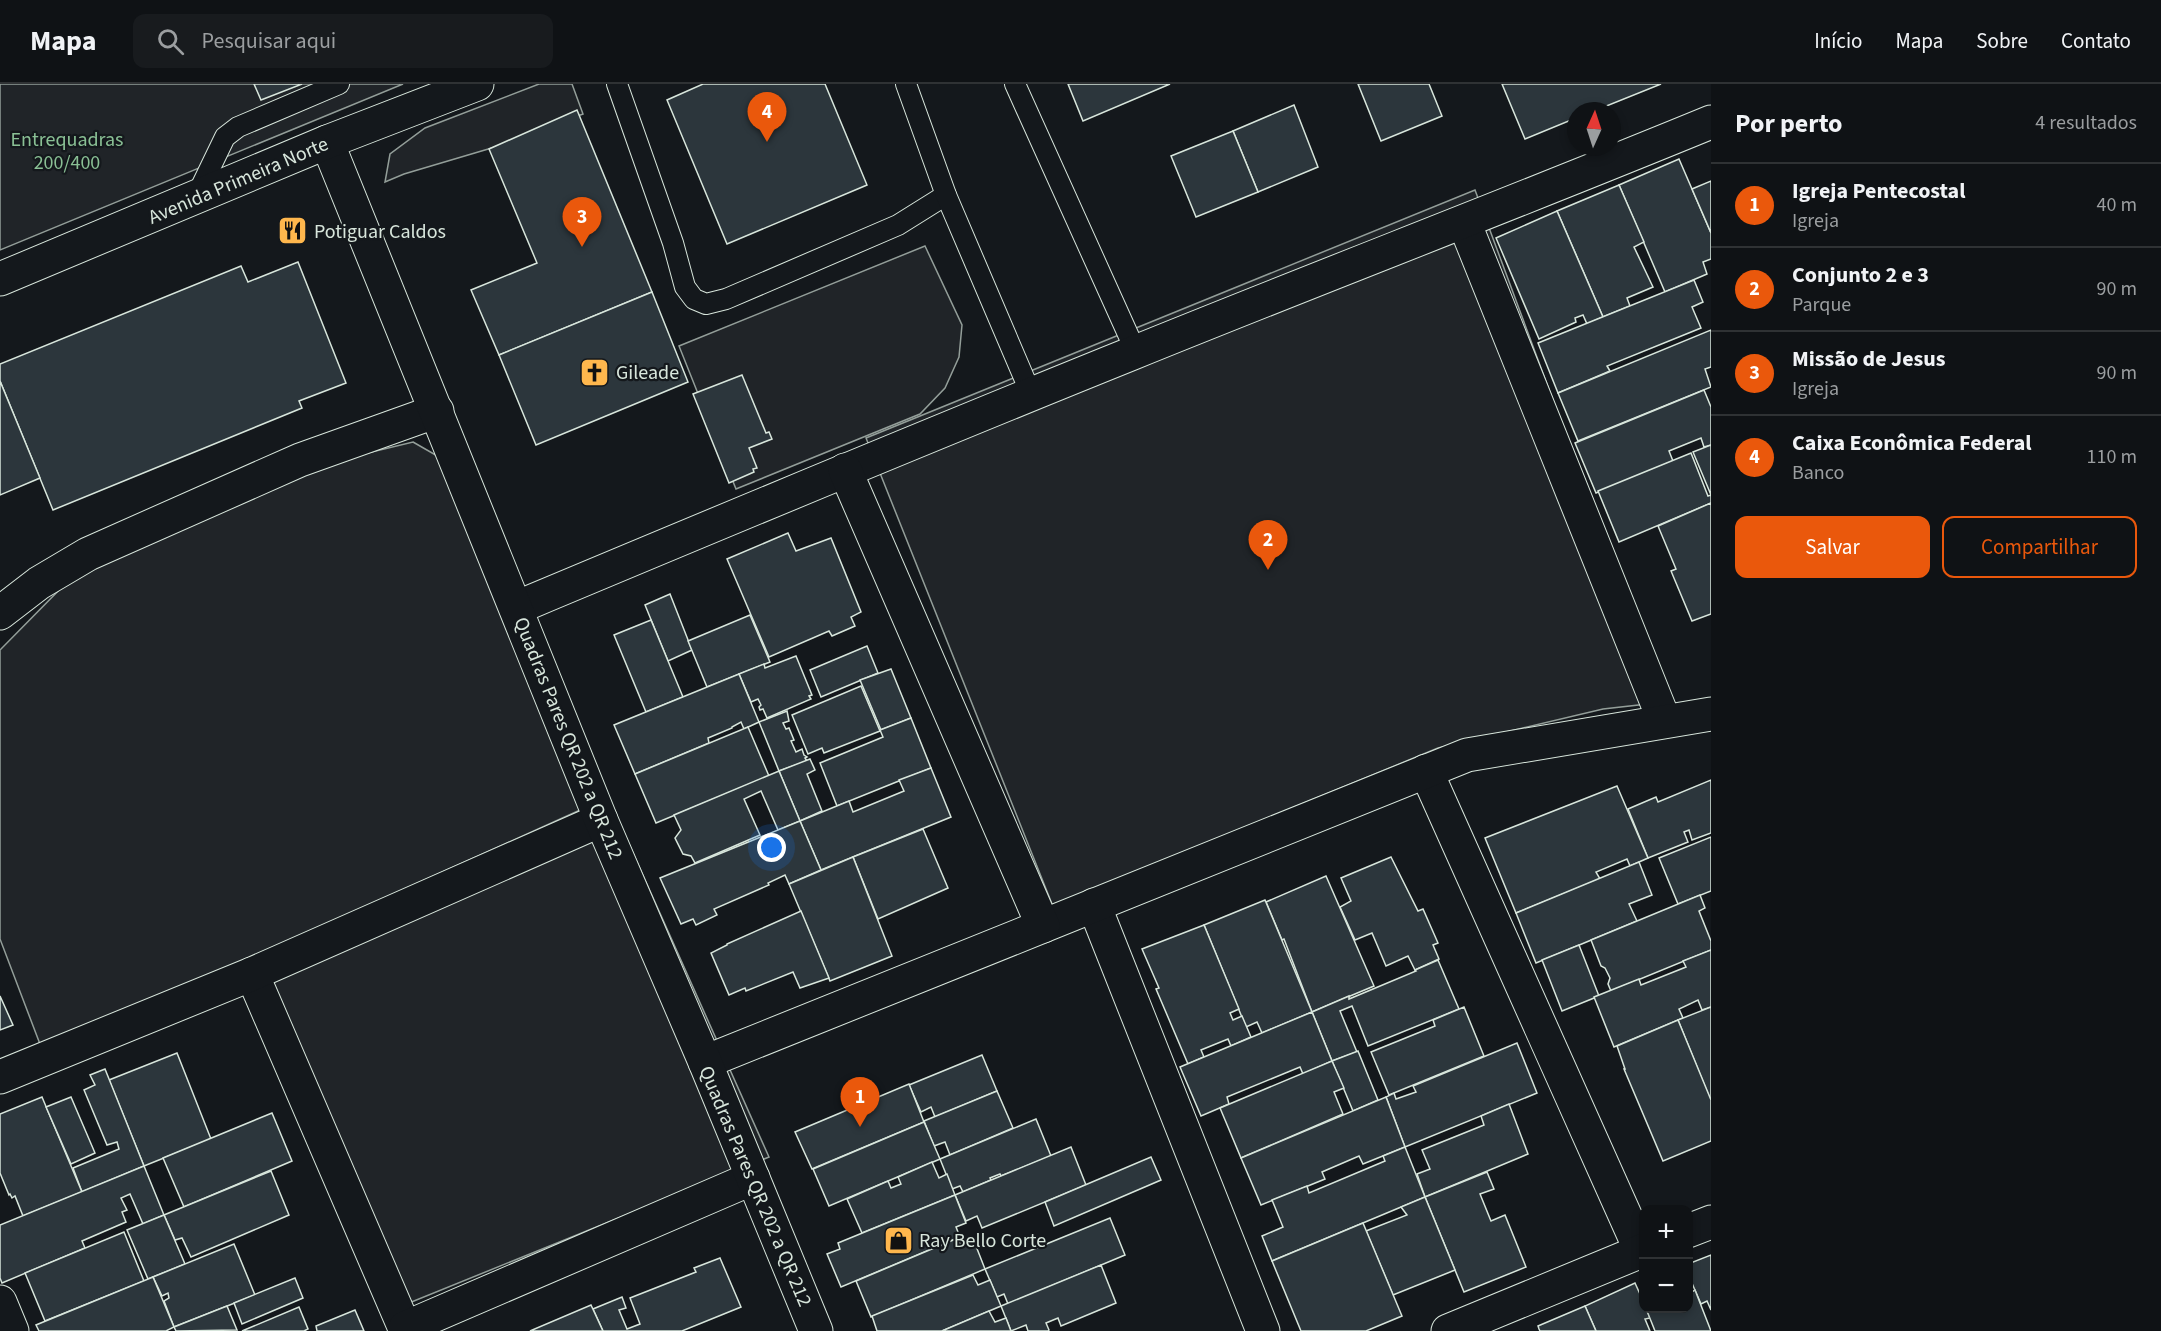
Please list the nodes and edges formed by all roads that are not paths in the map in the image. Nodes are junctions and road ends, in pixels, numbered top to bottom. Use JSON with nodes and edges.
{"nodes":[{"id":1,"x":339,"y":84,"type":"edge"},
{"id":2,"x":477,"y":84,"type":"edge"},
{"id":3,"x":617,"y":84,"type":"edge"},
{"id":4,"x":906,"y":84,"type":"edge"},
{"id":5,"x":1015,"y":84,"type":"edge"},
{"id":6,"x":1711,"y":122,"type":"edge"},
{"id":7,"x":327,"y":142,"type":"junction"},
{"id":8,"x":946,"y":195,"type":"junction"},
{"id":9,"x":196,"y":197,"type":"junction"},
{"id":10,"x":1464,"y":222,"type":"junction"},
{"id":11,"x":0,"y":279,"type":"edge"},
{"id":12,"x":1136,"y":352,"type":"junction"},
{"id":13,"x":1031,"y":394,"type":"junction"},
{"id":14,"x":437,"y":411,"type":"junction"},
{"id":15,"x":845,"y":470,"type":"junction"},
{"id":16,"x":516,"y":608,"type":"junction"},
{"id":17,"x":0,"y":613,"type":"edge"},
{"id":18,"x":1711,"y":714,"type":"edge"},
{"id":19,"x":1664,"y":720,"type":"junction"},
{"id":20,"x":1426,"y":771,"type":"junction"},
{"id":21,"x":601,"y":820,"type":"junction"},
{"id":22,"x":1094,"y":905,"type":"junction"},
{"id":23,"x":1042,"y":926,"type":"junction"},
{"id":24,"x":252,"y":975,"type":"junction"},
{"id":25,"x":705,"y":1062,"type":"junction"},
{"id":26,"x":0,"y":1077,"type":"edge"},
{"id":27,"x":753,"y":1178,"type":"junction"},
{"id":28,"x":1711,"y":1222,"type":"edge"},
{"id":29,"x":1693,"y":1230,"type":"edge"},
{"id":30,"x":1639,"y":1244,"type":"edge"},
{"id":31,"x":1639,"y":1252,"type":"edge"},
{"id":32,"x":0,"y":1302,"type":"edge"},
{"id":33,"x":405,"y":1329,"type":"edge"},
{"id":34,"x":12,"y":1331,"type":"edge"},
{"id":35,"x":816,"y":1331,"type":"edge"},
{"id":36,"x":1263,"y":1331,"type":"edge"},
{"id":37,"x":1448,"y":1331,"type":"edge"}],
"edges":[{"from":1,"to":9,"type":"lane"},
{"from":2,"to":7,"type":"street","name":"Avenida Primeira Norte"},
{"from":3,"to":8,"type":"lane"},
{"from":4,"to":8,"type":"lane"},
{"from":5,"to":12,"type":"lane"},
{"from":6,"to":10,"type":"street"},
{"from":7,"to":9,"type":"street","name":"Avenida Primeira Norte"},
{"from":7,"to":14,"type":"street","name":"Quadras Pares QR 202 a QR 212"},
{"from":8,"to":13,"type":"lane"},
{"from":9,"to":11,"type":"street","name":"Avenida Primeira Norte"},
{"from":10,"to":12,"type":"street"},
{"from":10,"to":19,"type":"street"},
{"from":12,"to":13,"type":"street"},
{"from":13,"to":15,"type":"street"},
{"from":14,"to":16,"type":"street","name":"Quadras Pares QR 202 a QR 212"},
{"from":14,"to":17,"type":"street"},
{"from":15,"to":16,"type":"street"},
{"from":15,"to":23,"type":"street"},
{"from":16,"to":21,"type":"street","name":"Quadras Pares QR 202 a QR 212"},
{"from":18,"to":19,"type":"street"},
{"from":19,"to":20,"type":"street"},
{"from":20,"to":22,"type":"street"},
{"from":20,"to":30,"type":"street"},
{"from":21,"to":24,"type":"street"},
{"from":21,"to":25,"type":"street","name":"Quadras Pares QR 202 a QR 212"},
{"from":22,"to":23,"type":"street"},
{"from":22,"to":36,"type":"street"},
{"from":23,"to":25,"type":"street"},
{"from":24,"to":26,"type":"street"},
{"from":24,"to":33,"type":"street"},
{"from":25,"to":27,"type":"street","name":"Quadras Pares QR 202 a QR 212"},
{"from":27,"to":33,"type":"street"},
{"from":27,"to":35,"type":"street","name":"Quadras Pares QR 202 a QR 212"},
{"from":28,"to":29,"type":"street"},
{"from":31,"to":37,"type":"street"},
{"from":32,"to":34,"type":"street"}]}
